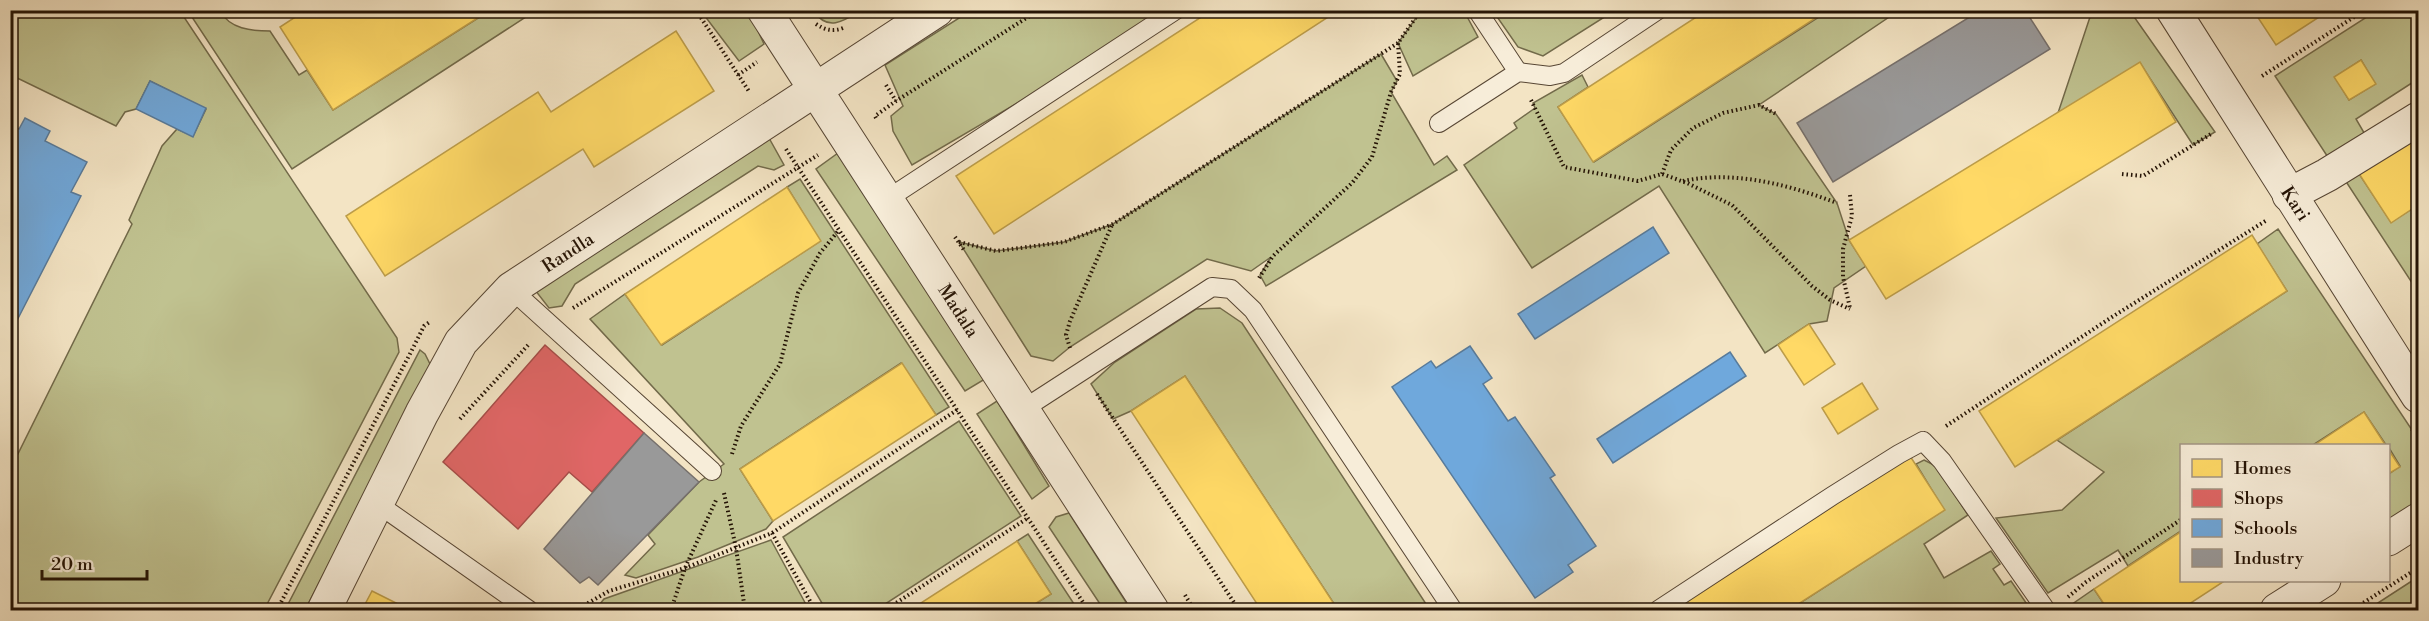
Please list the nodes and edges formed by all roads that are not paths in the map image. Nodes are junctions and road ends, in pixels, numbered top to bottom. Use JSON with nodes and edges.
{"nodes":[{"id":1,"x":764,"y":10,"type":"edge"},
{"id":2,"x":937,"y":10,"type":"edge"},
{"id":3,"x":1176,"y":10,"type":"edge"},
{"id":4,"x":1478,"y":10,"type":"edge"},
{"id":5,"x":1658,"y":10,"type":"edge"},
{"id":6,"x":2179,"y":13,"type":"edge"},
{"id":7,"x":1518,"y":72,"type":"junction"},
{"id":8,"x":816,"y":90,"type":"junction"},
{"id":9,"x":2418,"y":119,"type":"edge"},
{"id":10,"x":1439,"y":123,"type":"dead end"},
{"id":11,"x":886,"y":200,"type":"junction"},
{"id":12,"x":2280,"y":207,"type":"junction"},
{"id":13,"x":511,"y":289,"type":"junction"},
{"id":14,"x":2418,"y":396,"type":"edge"},
{"id":15,"x":1022,"y":410,"type":"junction"},
{"id":16,"x":717,"y":479,"type":"road end"},
{"id":17,"x":378,"y":504,"type":"junction"},
{"id":18,"x":2418,"y":520,"type":"edge"},
{"id":19,"x":2390,"y":538,"type":"edge"},
{"id":20,"x":2321,"y":582,"type":"edge"},
{"id":21,"x":2052,"y":607,"type":"edge"},
{"id":22,"x":324,"y":610,"type":"edge"},
{"id":23,"x":529,"y":610,"type":"edge"},
{"id":24,"x":1152,"y":610,"type":"edge"},
{"id":25,"x":1453,"y":610,"type":"edge"},
{"id":26,"x":1658,"y":610,"type":"edge"},
{"id":27,"x":2277,"y":610,"type":"edge"}],
"edges":[{"from":1,"to":8,"type":"street","name":"Madala"},
{"from":2,"to":8,"type":"street","name":"Randla"},
{"from":3,"to":11,"type":"lane"},
{"from":4,"to":7,"type":"lane"},
{"from":5,"to":7,"type":"lane"},
{"from":6,"to":12,"type":"street","name":"Kari"},
{"from":7,"to":10,"type":"lane"},
{"from":8,"to":11,"type":"street","name":"Madala"},
{"from":8,"to":13,"type":"street","name":"Randla"},
{"from":9,"to":12,"type":"street"},
{"from":11,"to":15,"type":"street","name":"Madala"},
{"from":12,"to":14,"type":"street","name":"Kari"},
{"from":13,"to":16,"type":"lane"},
{"from":13,"to":17,"type":"street","name":"Randla"},
{"from":15,"to":24,"type":"street","name":"Madala"},
{"from":15,"to":25,"type":"lane"},
{"from":17,"to":22,"type":"street","name":"Randla"},
{"from":17,"to":23,"type":"lane"},
{"from":18,"to":19,"type":"street"},
{"from":20,"to":27,"type":"street"},
{"from":21,"to":26,"type":"lane"}]}
